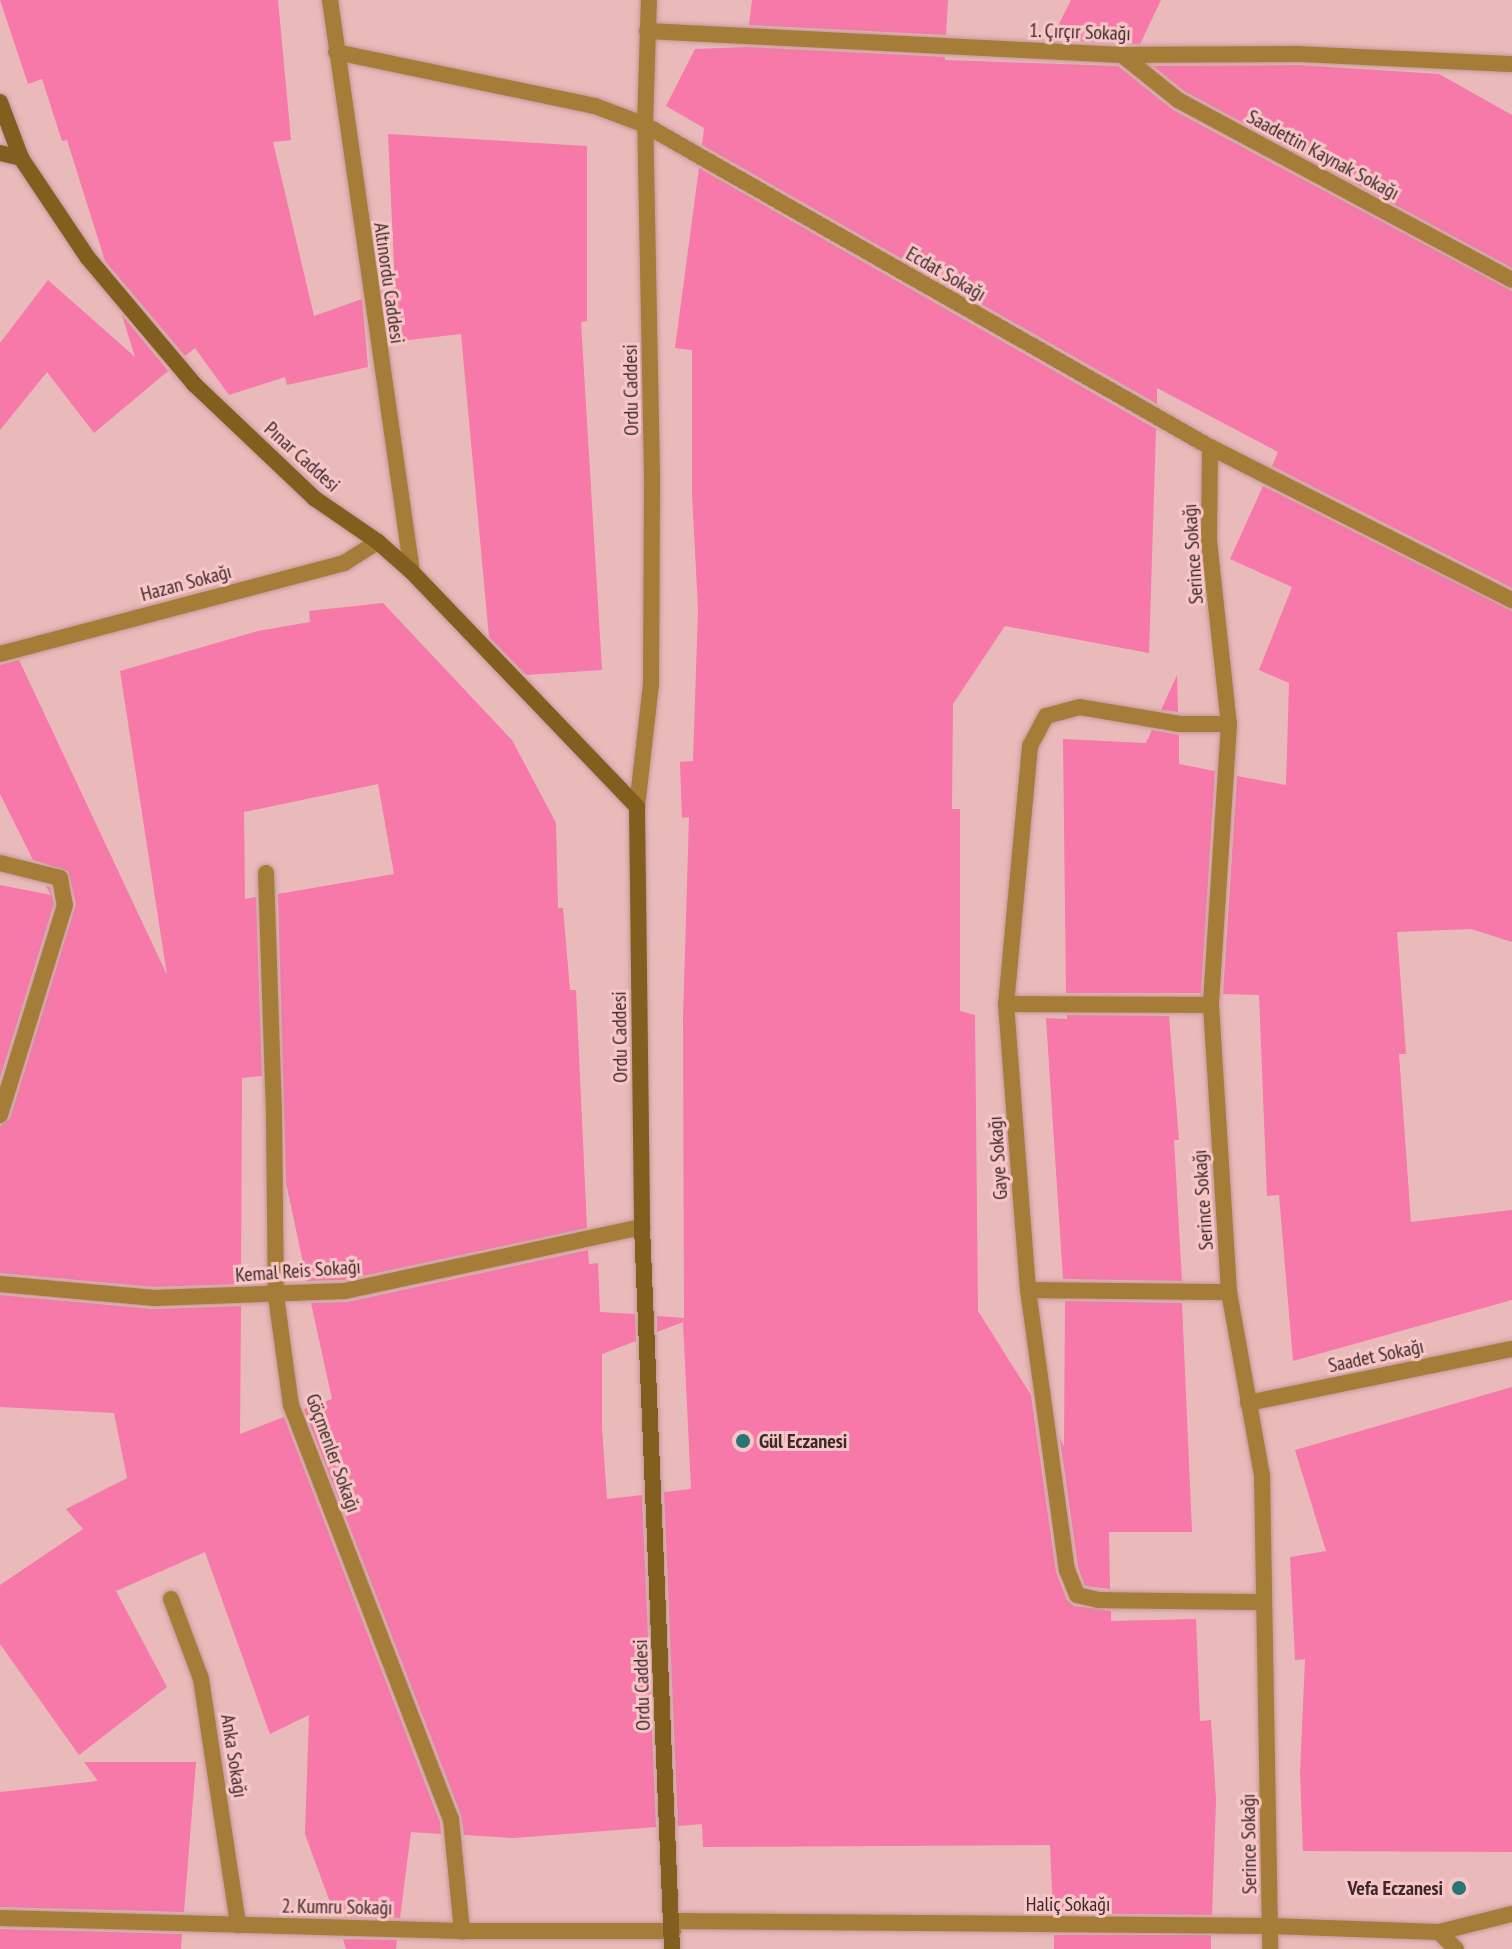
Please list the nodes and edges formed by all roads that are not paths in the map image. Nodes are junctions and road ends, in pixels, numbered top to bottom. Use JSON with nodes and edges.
{"nodes":[{"id":1,"x":330,"y":0,"type":"edge"},
{"id":2,"x":649,"y":0,"type":"edge"},
{"id":3,"x":647,"y":31,"type":"junction"},
{"id":4,"x":336,"y":52,"type":"junction"},
{"id":5,"x":1122,"y":55,"type":"junction"},
{"id":6,"x":1512,"y":64,"type":"edge"},
{"id":7,"x":0,"y":102,"type":"edge"},
{"id":8,"x":645,"y":125,"type":"junction"},
{"id":9,"x":0,"y":153,"type":"edge"},
{"id":10,"x":21,"y":158,"type":"junction"},
{"id":11,"x":1512,"y":280,"type":"edge"},
{"id":12,"x":1210,"y":447,"type":"junction"},
{"id":13,"x":378,"y":542,"type":"junction"},
{"id":14,"x":412,"y":572,"type":"junction"},
{"id":15,"x":1512,"y":600,"type":"edge"},
{"id":16,"x":0,"y":654,"type":"edge"},
{"id":17,"x":1229,"y":724,"type":"junction"},
{"id":18,"x":637,"y":807,"type":"junction"},
{"id":19,"x":0,"y":863,"type":"edge"},
{"id":20,"x":266,"y":873,"type":"dead end"},
{"id":21,"x":1006,"y":1004,"type":"junction"},
{"id":22,"x":1211,"y":1005,"type":"junction"},
{"id":23,"x":0,"y":1115,"type":"edge"},
{"id":24,"x":642,"y":1227,"type":"junction"},
{"id":25,"x":0,"y":1284,"type":"edge"},
{"id":26,"x":1028,"y":1290,"type":"junction"},
{"id":27,"x":1229,"y":1292,"type":"junction"},
{"id":28,"x":276,"y":1296,"type":"junction"},
{"id":29,"x":1512,"y":1349,"type":"edge"},
{"id":30,"x":1248,"y":1403,"type":"junction"},
{"id":31,"x":171,"y":1599,"type":"dead end"},
{"id":32,"x":1264,"y":1602,"type":"junction"},
{"id":33,"x":1512,"y":1914,"type":"edge"},
{"id":34,"x":0,"y":1918,"type":"edge"},
{"id":35,"x":238,"y":1925,"type":"junction"},
{"id":36,"x":673,"y":1926,"type":"junction"},
{"id":37,"x":1270,"y":1926,"type":"junction"},
{"id":38,"x":462,"y":1931,"type":"junction"},
{"id":39,"x":1439,"y":1932,"type":"junction"},
{"id":40,"x":672,"y":1949,"type":"edge"},
{"id":41,"x":1270,"y":1949,"type":"edge"},
{"id":42,"x":1456,"y":1949,"type":"edge"}],
"edges":[{"from":1,"to":4,"type":"street","name":"Altınordu Caddesi"},
{"from":2,"to":3,"type":"street","name":"Ordu Caddesi"},
{"from":3,"to":5,"type":"street","name":"1. Çırçır Sokağı"},
{"from":3,"to":8,"type":"street","name":"Ordu Caddesi"},
{"from":4,"to":8,"type":"street","name":"Ecdat Sokağı"},
{"from":4,"to":14,"type":"street","name":"Altınordu Caddesi"},
{"from":5,"to":6,"type":"street","name":"1. Çırçır Sokağı"},
{"from":5,"to":11,"type":"street","name":"Saadettin Kaynak Sokağı"},
{"from":7,"to":10,"type":"main road","name":"Pınar Caddesi"},
{"from":8,"to":12,"type":"street","name":"Ecdat Sokağı"},
{"from":8,"to":18,"type":"street","name":"Ordu Caddesi"},
{"from":9,"to":10,"type":"main road"},
{"from":10,"to":13,"type":"main road","name":"Pınar Caddesi"},
{"from":12,"to":15,"type":"street","name":"Ecdat Sokağı"},
{"from":12,"to":17,"type":"street","name":"Serince Sokağı"},
{"from":13,"to":14,"type":"main road","name":"Pınar Caddesi"},
{"from":13,"to":16,"type":"street","name":"Hazan Sokağı"},
{"from":14,"to":18,"type":"main road","name":"Pınar Caddesi"},
{"from":17,"to":21,"type":"street","name":"Gaye Sokağı"},
{"from":17,"to":22,"type":"street","name":"Serince Sokağı"},
{"from":18,"to":24,"type":"main road","name":"Ordu Caddesi"},
{"from":19,"to":23,"type":"street"},
{"from":20,"to":28,"type":"street","name":"Göçmenler Sokağı"},
{"from":21,"to":22,"type":"street"},
{"from":21,"to":26,"type":"street","name":"Gaye Sokağı"},
{"from":22,"to":27,"type":"street","name":"Serince Sokağı"},
{"from":24,"to":28,"type":"street","name":"Kemal Reis Sokağı"},
{"from":24,"to":36,"type":"main road","name":"Ordu Caddesi"},
{"from":25,"to":28,"type":"street","name":"Kemal Reis Sokağı"},
{"from":26,"to":27,"type":"street"},
{"from":26,"to":32,"type":"street","name":"Gaye Sokağı"},
{"from":27,"to":30,"type":"street","name":"Serince Sokağı"},
{"from":28,"to":38,"type":"street","name":"Göçmenler Sokağı"},
{"from":29,"to":30,"type":"street","name":"Saadet Sokağı"},
{"from":30,"to":32,"type":"street","name":"Serince Sokağı"},
{"from":31,"to":35,"type":"street","name":"Anka Sokağı"},
{"from":32,"to":37,"type":"street","name":"Serince Sokağı"},
{"from":33,"to":39,"type":"street","name":"Haliç Sokağı"},
{"from":34,"to":35,"type":"street","name":"2. Kumru Sokağı"},
{"from":35,"to":38,"type":"street","name":"2. Kumru Sokağı"},
{"from":36,"to":37,"type":"street","name":"Haliç Sokağı"},
{"from":36,"to":38,"type":"street","name":"2. Kumru Sokağı"},
{"from":36,"to":40,"type":"main road","name":"Ordu Caddesi"},
{"from":37,"to":39,"type":"street","name":"Haliç Sokağı"},
{"from":37,"to":41,"type":"street","name":"Serince Sokağı"},
{"from":39,"to":42,"type":"street"}]}
